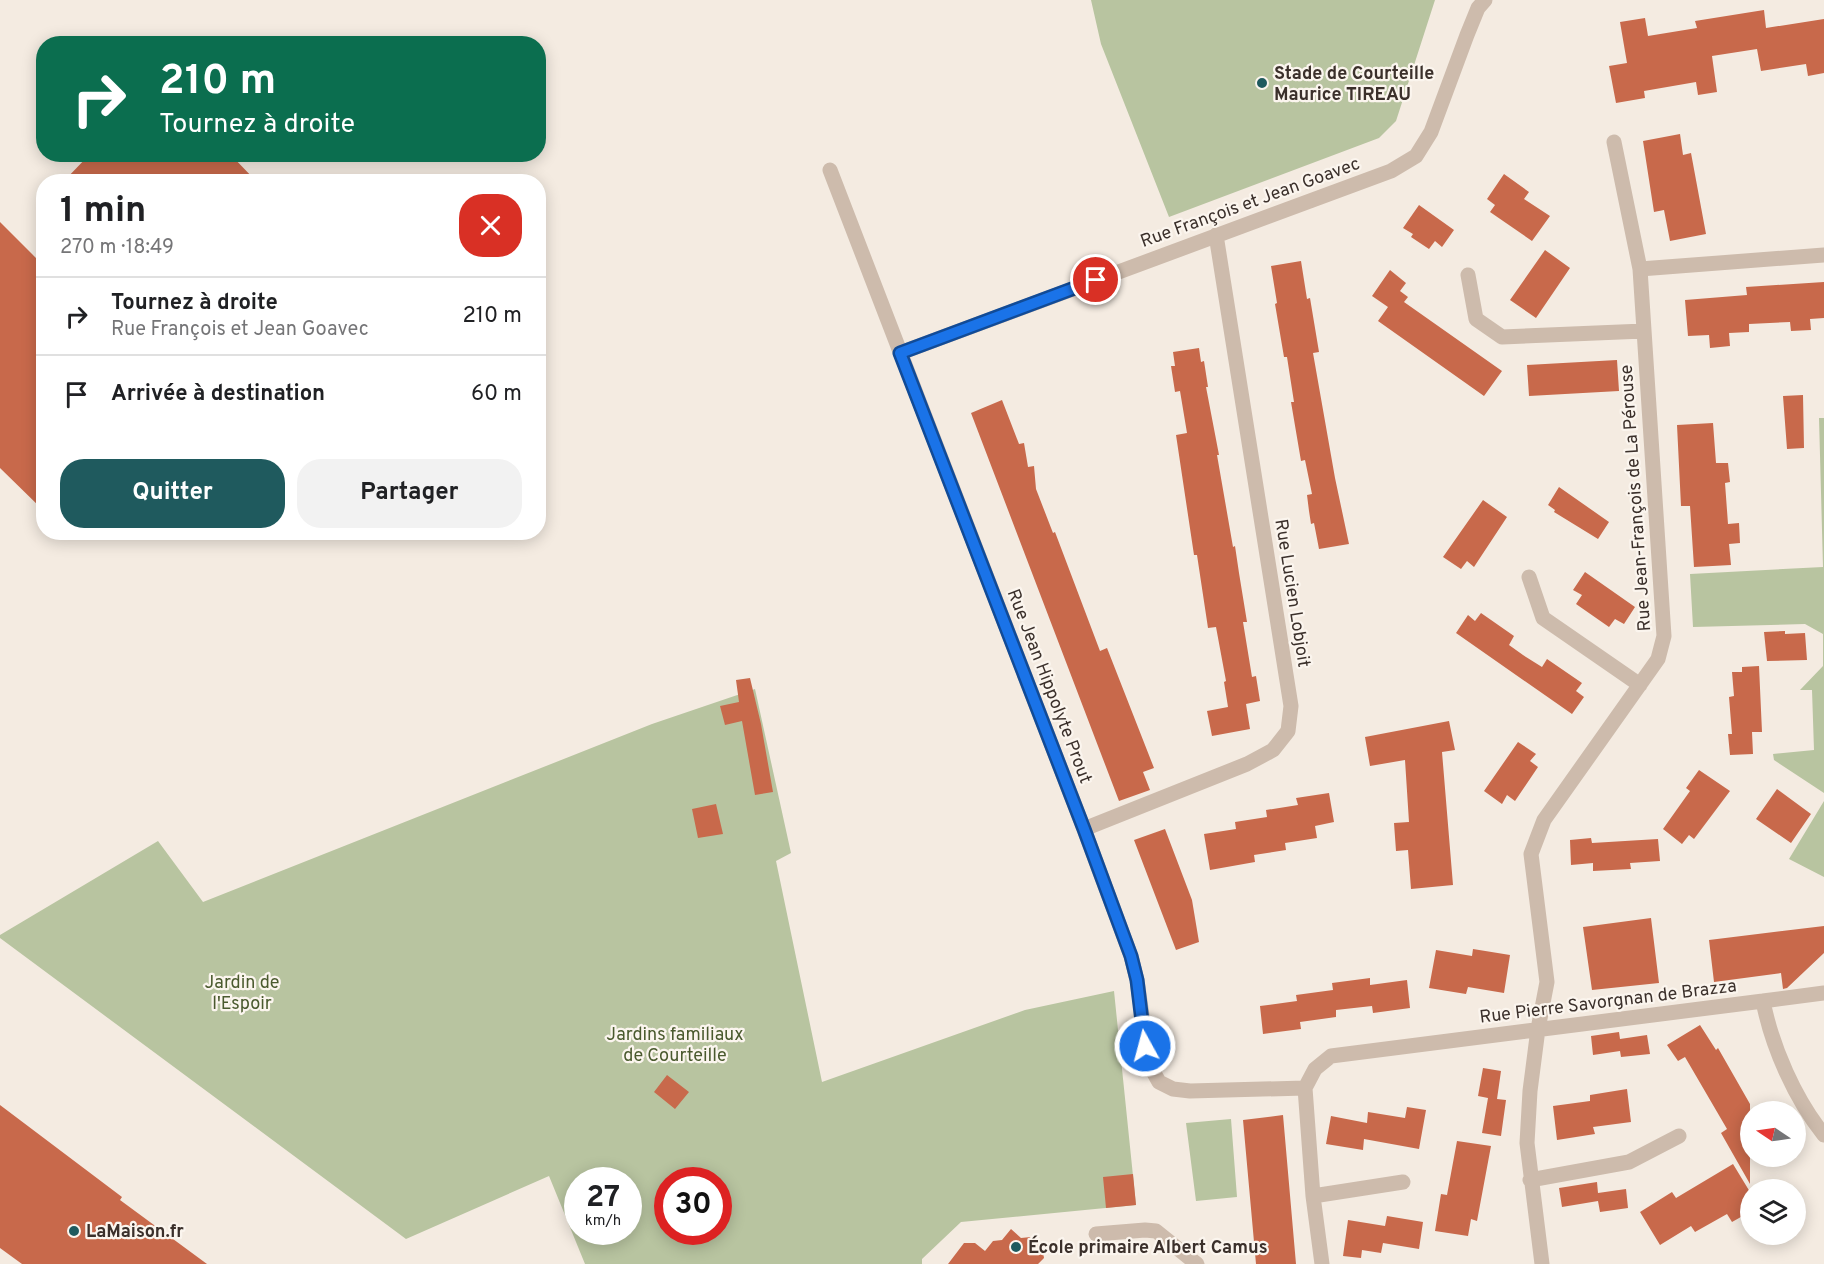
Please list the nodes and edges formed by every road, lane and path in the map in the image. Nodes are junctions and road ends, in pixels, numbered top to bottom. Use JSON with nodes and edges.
{"nodes":[{"id":1,"x":1485,"y":0,"type":"edge"},
{"id":2,"x":1614,"y":141,"type":"dead end"},
{"id":3,"x":830,"y":170,"type":"dead end"},
{"id":4,"x":1216,"y":235,"type":"junction"},
{"id":5,"x":1824,"y":255,"type":"edge"},
{"id":6,"x":1640,"y":269,"type":"junction"},
{"id":7,"x":1468,"y":275,"type":"dead end"},
{"id":8,"x":1644,"y":331,"type":"junction"},
{"id":9,"x":900,"y":353,"type":"junction"},
{"id":10,"x":1528,"y":577,"type":"dead end"},
{"id":11,"x":1640,"y":686,"type":"junction"},
{"id":12,"x":1084,"y":829,"type":"junction"},
{"id":13,"x":1824,"y":993,"type":"edge"},
{"id":14,"x":1763,"y":1001,"type":"junction"},
{"id":15,"x":1538,"y":1029,"type":"junction"},
{"id":16,"x":1305,"y":1088,"type":"junction"},
{"id":17,"x":1824,"y":1135,"type":"edge"},
{"id":18,"x":1679,"y":1136,"type":"dead end"},
{"id":19,"x":1530,"y":1180,"type":"junction"},
{"id":20,"x":1403,"y":1182,"type":"dead end"},
{"id":21,"x":1313,"y":1196,"type":"junction"},
{"id":22,"x":1096,"y":1234,"type":"dead end"},
{"id":23,"x":1197,"y":1264,"type":"edge"},
{"id":24,"x":1322,"y":1264,"type":"edge"},
{"id":25,"x":1542,"y":1264,"type":"edge"}],
"edges":[{"from":1,"to":4,"type":"street","name":"Rue François et Jean Goavec"},
{"from":2,"to":6,"type":"street","name":"Rue Jean-François de La Pérouse"},
{"from":3,"to":9,"type":"street","name":"Rue Jean Hippolyte Prout"},
{"from":4,"to":9,"type":"street","name":"Rue François et Jean Goavec"},
{"from":4,"to":12,"type":"street","name":"Rue Lucien Lobjoit"},
{"from":5,"to":6,"type":"street"},
{"from":6,"to":8,"type":"street","name":"Rue Jean-François de La Pérouse"},
{"from":7,"to":8,"type":"street"},
{"from":8,"to":11,"type":"street","name":"Rue Jean-François de La Pérouse"},
{"from":9,"to":12,"type":"street","name":"Rue Jean Hippolyte Prout"},
{"from":10,"to":11,"type":"street"},
{"from":11,"to":15,"type":"street","name":"Rue Jean-François de La Pérouse"},
{"from":12,"to":16,"type":"street","name":"Rue Jean Hippolyte Prout"},
{"from":13,"to":14,"type":"street"},
{"from":14,"to":15,"type":"street","name":"Rue Pierre Savorgnan de Brazza"},
{"from":14,"to":17,"type":"street","name":"Rue Pierre Savorgnan de Brazza"},
{"from":15,"to":16,"type":"street","name":"Rue Pierre Savorgnan de Brazza"},
{"from":15,"to":19,"type":"street","name":"Rue Jean-François de La Pérouse"},
{"from":16,"to":21,"type":"street"},
{"from":18,"to":19,"type":"street"},
{"from":19,"to":25,"type":"street","name":"Rue Jean-François de La Pérouse"},
{"from":20,"to":21,"type":"street"},
{"from":21,"to":24,"type":"street"},
{"from":22,"to":23,"type":"street"}]}
